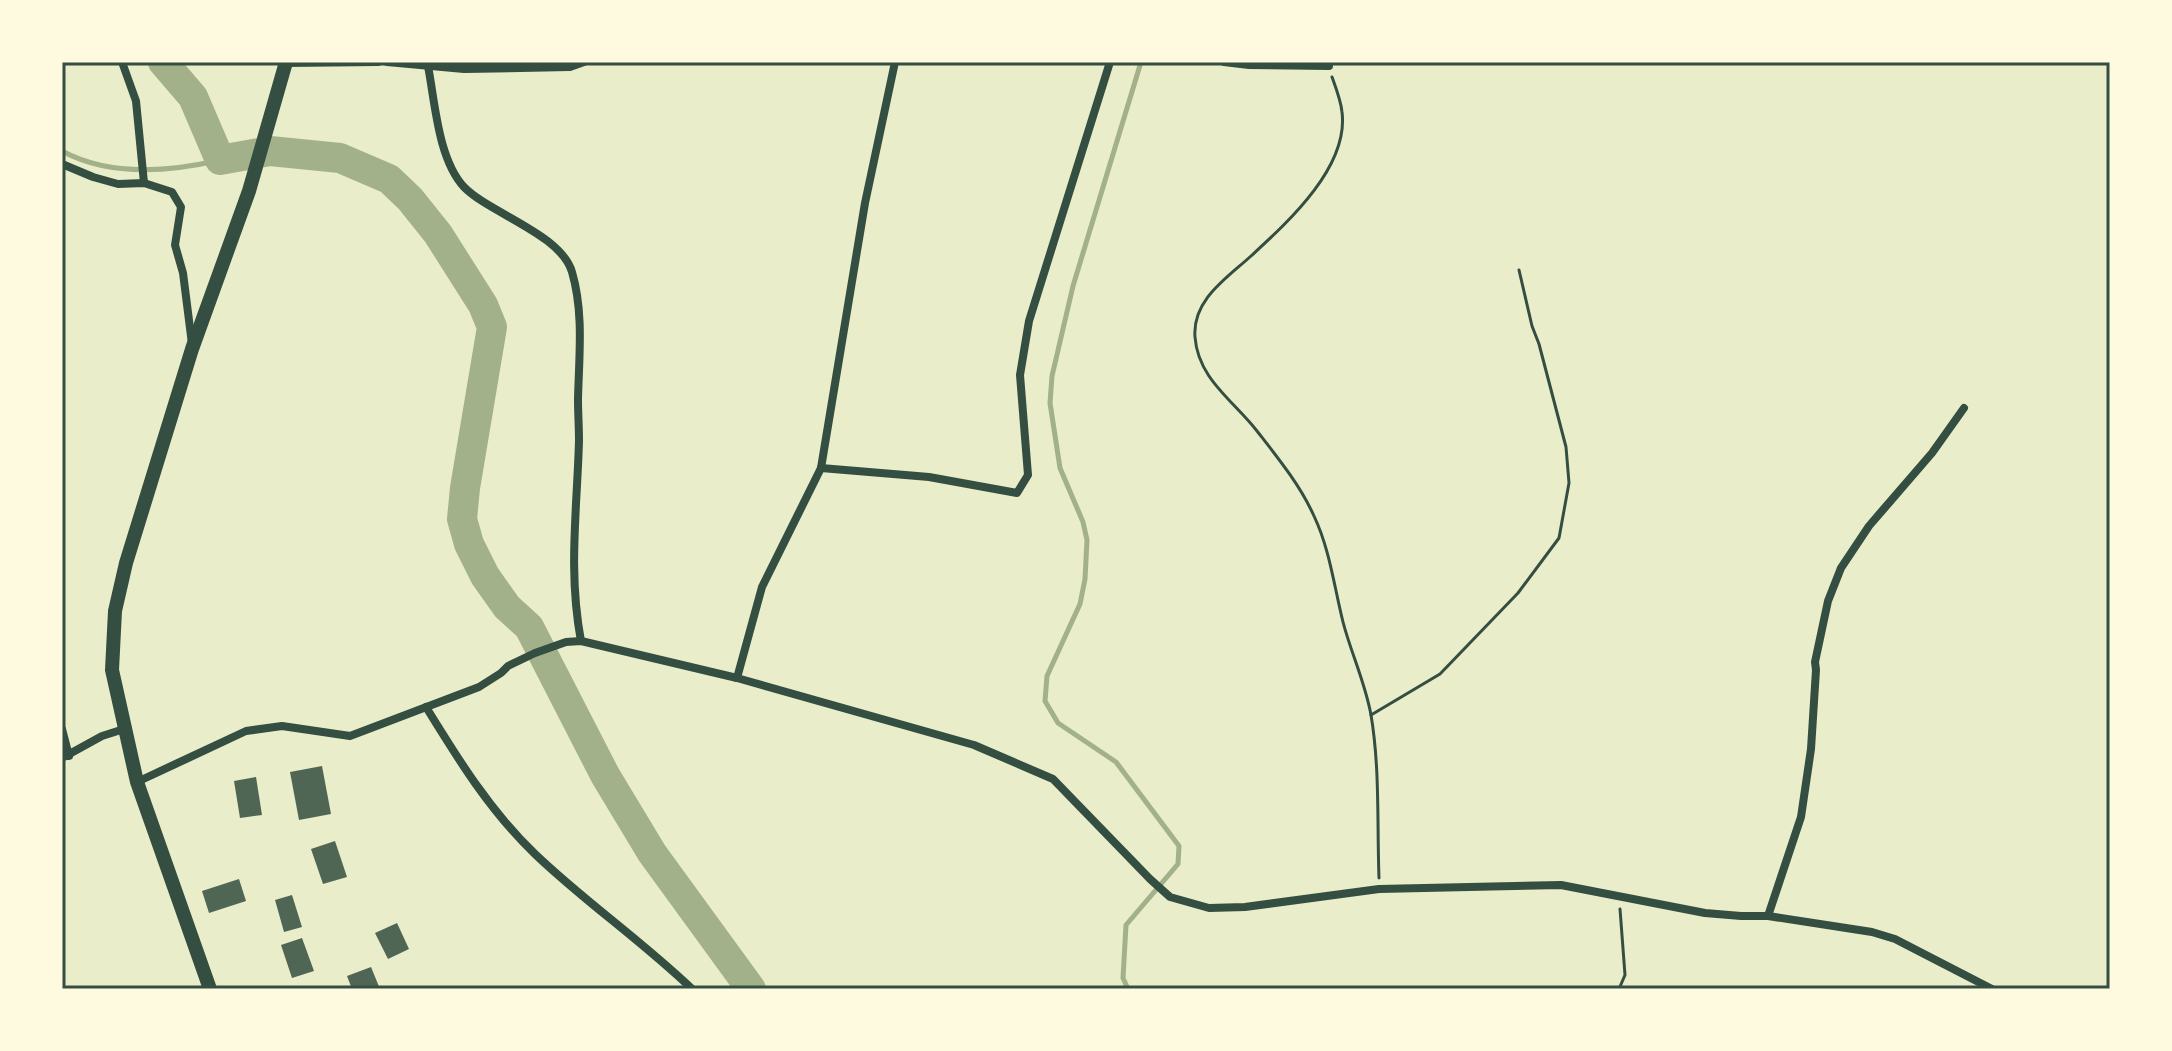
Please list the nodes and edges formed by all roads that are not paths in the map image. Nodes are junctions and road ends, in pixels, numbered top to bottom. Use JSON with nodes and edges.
{"nodes":[{"id":1,"x":122,"y":62,"type":"edge"},
{"id":2,"x":285,"y":62,"type":"edge"},
{"id":3,"x":378,"y":62,"type":"edge"},
{"id":4,"x":387,"y":62,"type":"edge"},
{"id":5,"x":584,"y":62,"type":"edge"},
{"id":6,"x":895,"y":62,"type":"edge"},
{"id":7,"x":1110,"y":62,"type":"edge"},
{"id":8,"x":1224,"y":62,"type":"edge"},
{"id":9,"x":428,"y":66,"type":"junction"},
{"id":10,"x":1329,"y":66,"type":"road end"},
{"id":11,"x":62,"y":164,"type":"edge"},
{"id":12,"x":144,"y":183,"type":"junction"},
{"id":13,"x":192,"y":349,"type":"junction"},
{"id":14,"x":1964,"y":408,"type":"dead end"},
{"id":15,"x":821,"y":468,"type":"junction"},
{"id":16,"x":581,"y":641,"type":"junction"},
{"id":17,"x":737,"y":678,"type":"junction"},
{"id":18,"x":426,"y":707,"type":"junction"},
{"id":19,"x":62,"y":729,"type":"edge"},
{"id":20,"x":124,"y":729,"type":"junction"},
{"id":21,"x":66,"y":757,"type":"edge"},
{"id":22,"x":137,"y":782,"type":"junction"},
{"id":23,"x":1768,"y":916,"type":"junction"},
{"id":24,"x":210,"y":989,"type":"edge"},
{"id":25,"x":692,"y":989,"type":"edge"},
{"id":26,"x":1992,"y":989,"type":"edge"}],
"edges":[{"from":1,"to":12,"type":"street"},
{"from":2,"to":3,"type":"street"},
{"from":2,"to":13,"type":"main road"},
{"from":4,"to":9,"type":"street"},
{"from":5,"to":9,"type":"street"},
{"from":6,"to":15,"type":"street"},
{"from":7,"to":15,"type":"street"},
{"from":8,"to":10,"type":"street"},
{"from":9,"to":16,"type":"street"},
{"from":11,"to":12,"type":"street"},
{"from":12,"to":13,"type":"street"},
{"from":13,"to":20,"type":"main road"},
{"from":14,"to":23,"type":"street"},
{"from":15,"to":17,"type":"street"},
{"from":16,"to":17,"type":"street"},
{"from":16,"to":18,"type":"street"},
{"from":17,"to":23,"type":"street"},
{"from":18,"to":22,"type":"street"},
{"from":18,"to":25,"type":"street"},
{"from":19,"to":21,"type":"street"},
{"from":20,"to":21,"type":"street"},
{"from":20,"to":22,"type":"main road"},
{"from":22,"to":24,"type":"main road"},
{"from":23,"to":26,"type":"street"}]}
